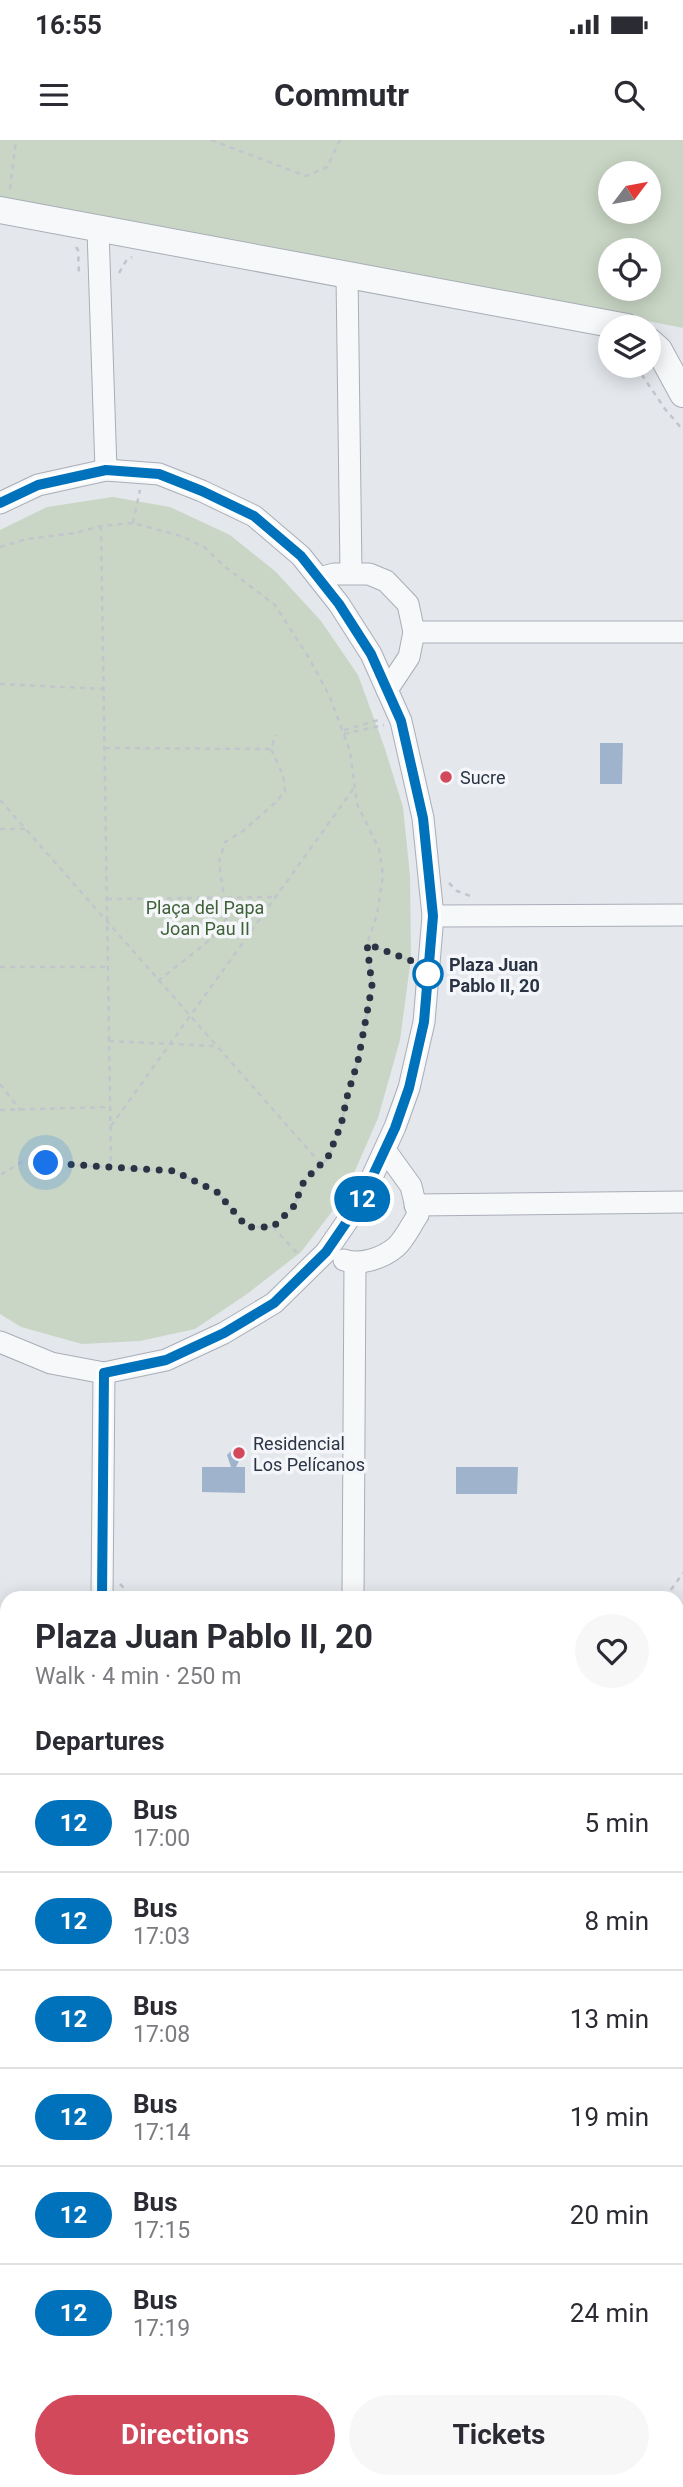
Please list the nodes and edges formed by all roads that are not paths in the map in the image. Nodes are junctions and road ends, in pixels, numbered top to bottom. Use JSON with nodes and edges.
{"nodes":[{"id":1,"x":4,"y":211,"type":"edge"},
{"id":2,"x":98,"y":230,"type":"junction"},
{"id":3,"x":346,"y":275,"type":"junction"},
{"id":4,"x":598,"y":322,"type":"edge"},
{"id":5,"x":661,"y":354,"type":"edge"},
{"id":6,"x":683,"y":394,"type":"edge"},
{"id":7,"x":106,"y":470,"type":"junction"},
{"id":8,"x":0,"y":503,"type":"edge"},
{"id":9,"x":351,"y":573,"type":"junction"},
{"id":10,"x":318,"y":578,"type":"junction"},
{"id":11,"x":415,"y":632,"type":"junction"},
{"id":12,"x":683,"y":632,"type":"edge"},
{"id":13,"x":387,"y":690,"type":"junction"},
{"id":14,"x":683,"y":915,"type":"edge"},
{"id":15,"x":433,"y":916,"type":"junction"},
{"id":16,"x":385,"y":1150,"type":"junction"},
{"id":17,"x":683,"y":1202,"type":"edge"},
{"id":18,"x":415,"y":1205,"type":"junction"},
{"id":19,"x":326,"y":1252,"type":"junction"},
{"id":20,"x":355,"y":1264,"type":"junction"},
{"id":21,"x":0,"y":1342,"type":"edge"},
{"id":22,"x":104,"y":1373,"type":"junction"},
{"id":23,"x":102,"y":1591,"type":"edge"},
{"id":24,"x":353,"y":1591,"type":"edge"}],
"edges":[{"from":1,"to":2,"type":"street"},
{"from":2,"to":3,"type":"street"},
{"from":2,"to":7,"type":"street"},
{"from":3,"to":4,"type":"street"},
{"from":3,"to":9,"type":"street"},
{"from":5,"to":6,"type":"street"},
{"from":7,"to":8,"type":"street"},
{"from":7,"to":10,"type":"street"},
{"from":9,"to":10,"type":"street"},
{"from":9,"to":11,"type":"street"},
{"from":10,"to":13,"type":"street"},
{"from":11,"to":12,"type":"street"},
{"from":11,"to":13,"type":"street"},
{"from":13,"to":15,"type":"street"},
{"from":14,"to":15,"type":"street"},
{"from":15,"to":16,"type":"street"},
{"from":16,"to":18,"type":"street"},
{"from":16,"to":19,"type":"street"},
{"from":17,"to":18,"type":"street"},
{"from":18,"to":20,"type":"street"},
{"from":19,"to":20,"type":"street"},
{"from":19,"to":22,"type":"street"},
{"from":20,"to":24,"type":"street"},
{"from":21,"to":22,"type":"street"},
{"from":22,"to":23,"type":"street"}]}
